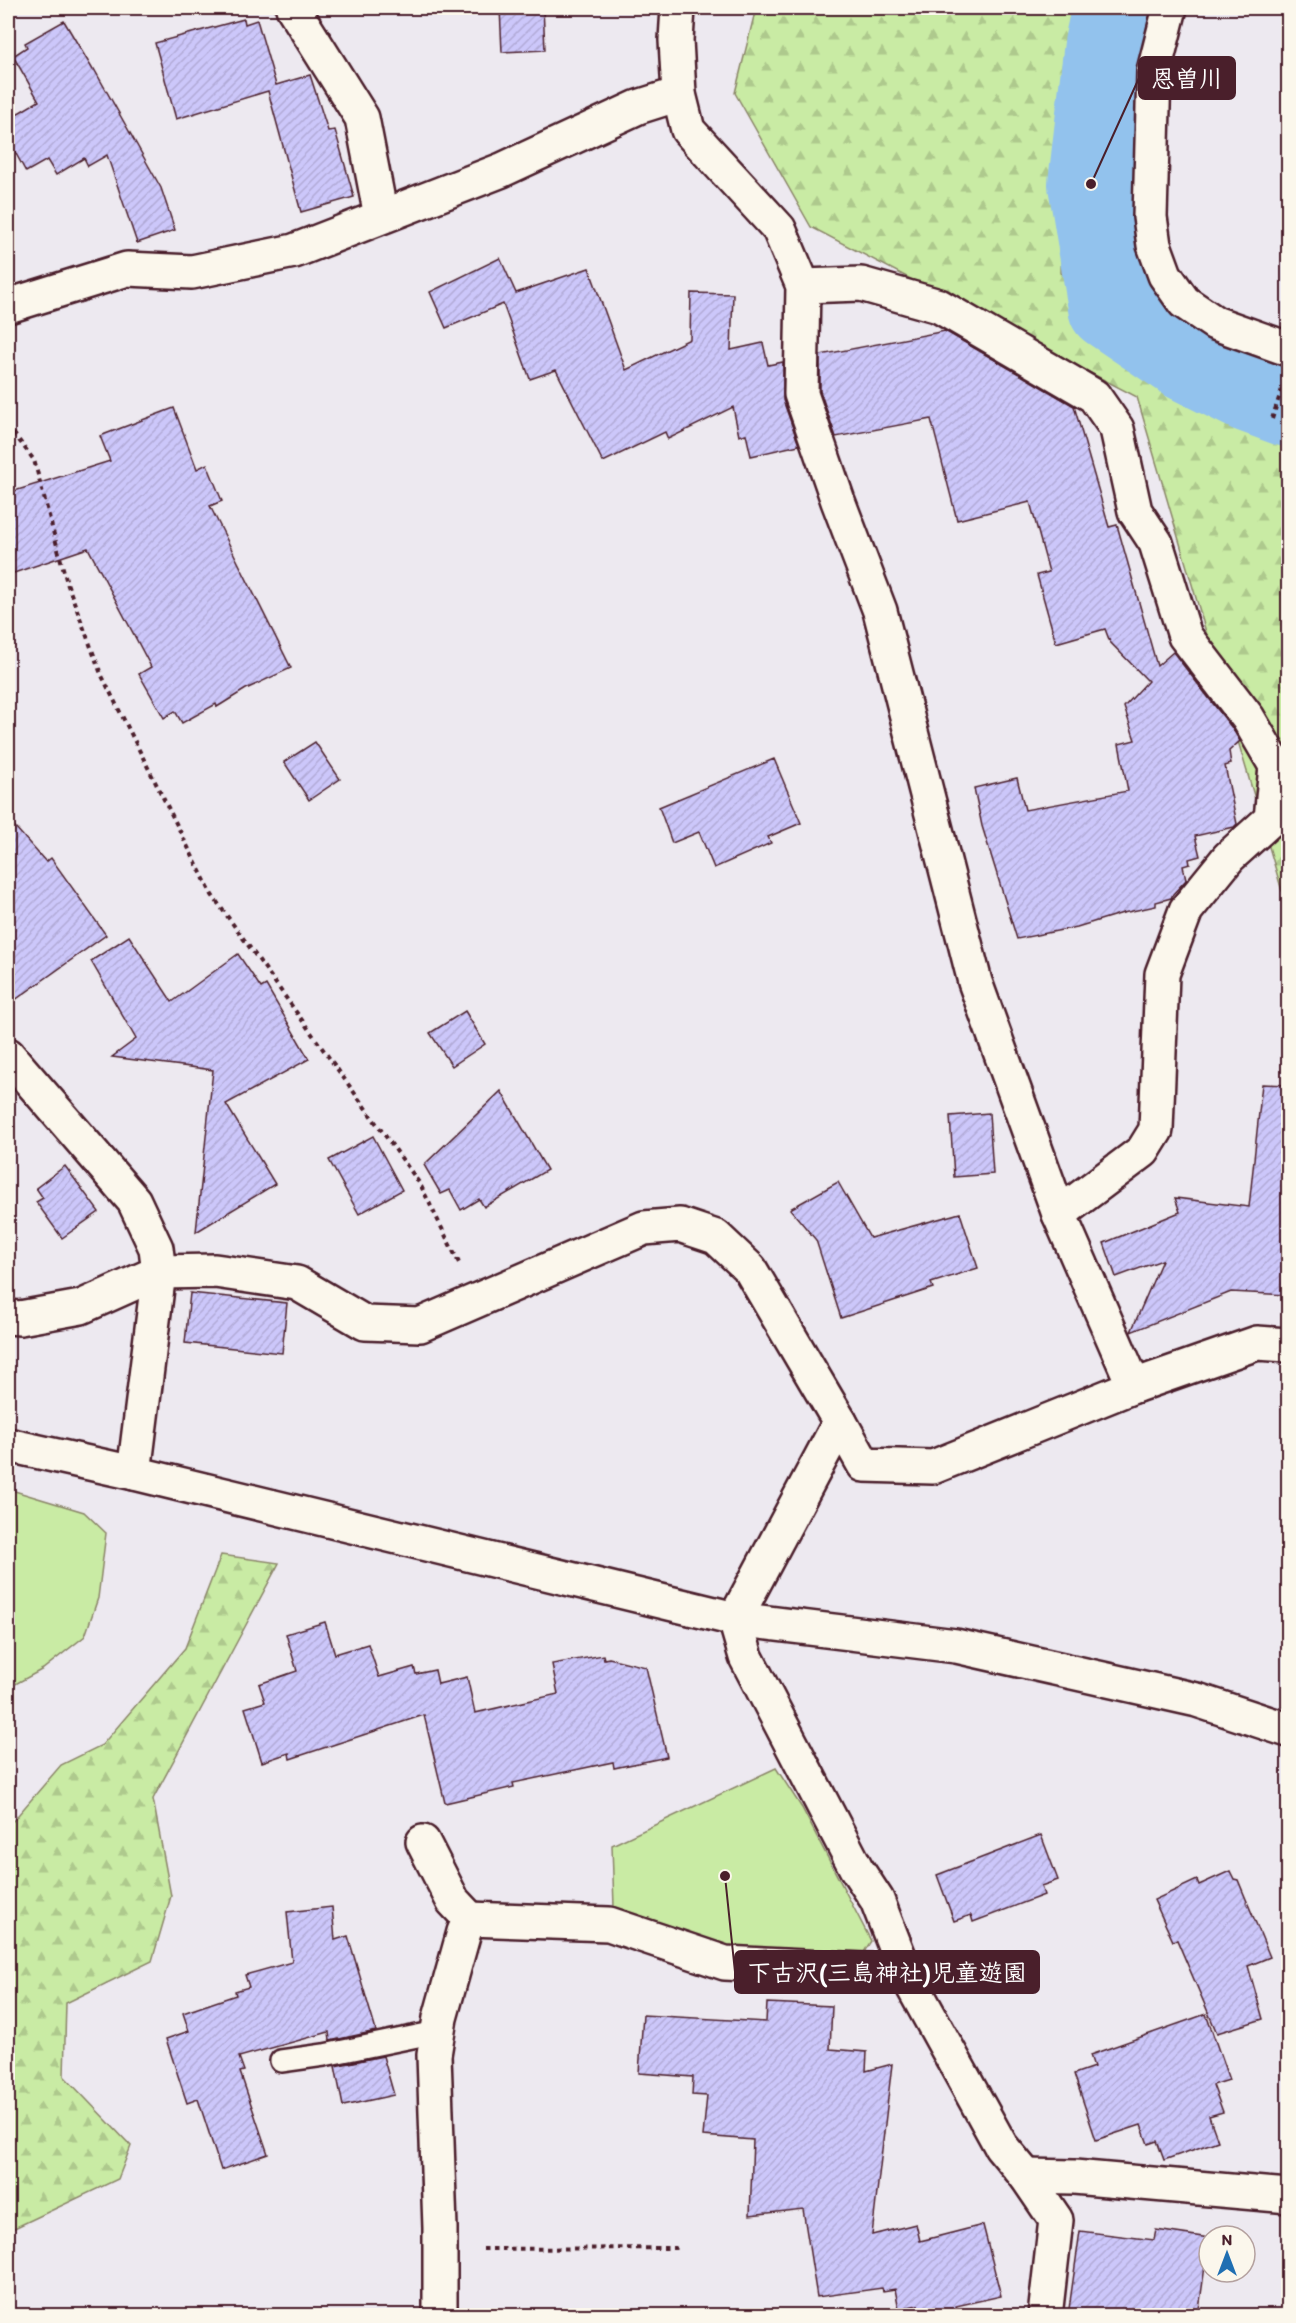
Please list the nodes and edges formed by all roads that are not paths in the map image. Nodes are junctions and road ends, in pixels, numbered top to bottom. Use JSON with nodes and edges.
{"nodes":[{"id":1,"x":293,"y":8,"type":"edge"},
{"id":2,"x":678,"y":8,"type":"edge"},
{"id":3,"x":1170,"y":8,"type":"edge"},
{"id":4,"x":679,"y":94,"type":"junction"},
{"id":5,"x":381,"y":216,"type":"junction"},
{"id":6,"x":803,"y":286,"type":"junction"},
{"id":7,"x":8,"y":306,"type":"edge"},
{"id":8,"x":1287,"y":364,"type":"edge"},
{"id":9,"x":8,"y":1055,"type":"edge"},
{"id":10,"x":1059,"y":1214,"type":"junction"},
{"id":11,"x":159,"y":1272,"type":"junction"},
{"id":12,"x":8,"y":1317,"type":"edge"},
{"id":13,"x":1288,"y":1345,"type":"edge"},
{"id":14,"x":1134,"y":1386,"type":"junction"},
{"id":15,"x":840,"y":1422,"type":"junction"},
{"id":16,"x":8,"y":1445,"type":"edge"},
{"id":17,"x":134,"y":1473,"type":"junction"},
{"id":18,"x":735,"y":1619,"type":"junction"},
{"id":19,"x":1288,"y":1730,"type":"edge"},
{"id":20,"x":423,"y":1842,"type":"dead end"},
{"id":21,"x":470,"y":1919,"type":"junction"},
{"id":22,"x":905,"y":1972,"type":"junction"},
{"id":23,"x":437,"y":2032,"type":"junction"},
{"id":24,"x":281,"y":2061,"type":"dead end"},
{"id":25,"x":1026,"y":2176,"type":"junction"},
{"id":26,"x":1288,"y":2196,"type":"edge"},
{"id":27,"x":440,"y":2316,"type":"edge"},
{"id":28,"x":1045,"y":2316,"type":"edge"}],
"edges":[{"from":1,"to":5,"type":"street"},
{"from":2,"to":4,"type":"street"},
{"from":3,"to":8,"type":"street"},
{"from":4,"to":5,"type":"street"},
{"from":4,"to":6,"type":"street"},
{"from":5,"to":7,"type":"street"},
{"from":6,"to":10,"type":"street"},
{"from":6,"to":10,"type":"street"},
{"from":9,"to":11,"type":"street"},
{"from":10,"to":14,"type":"street"},
{"from":11,"to":12,"type":"street"},
{"from":11,"to":15,"type":"street"},
{"from":11,"to":17,"type":"street"},
{"from":13,"to":14,"type":"street"},
{"from":14,"to":15,"type":"street"},
{"from":15,"to":18,"type":"street"},
{"from":16,"to":17,"type":"street"},
{"from":17,"to":18,"type":"street"},
{"from":18,"to":19,"type":"street"},
{"from":18,"to":22,"type":"street"},
{"from":20,"to":21,"type":"street"},
{"from":21,"to":22,"type":"street"},
{"from":21,"to":23,"type":"street"},
{"from":22,"to":25,"type":"street"},
{"from":23,"to":24,"type":"lane"},
{"from":23,"to":27,"type":"street"},
{"from":25,"to":26,"type":"street"},
{"from":25,"to":28,"type":"street"}]}
